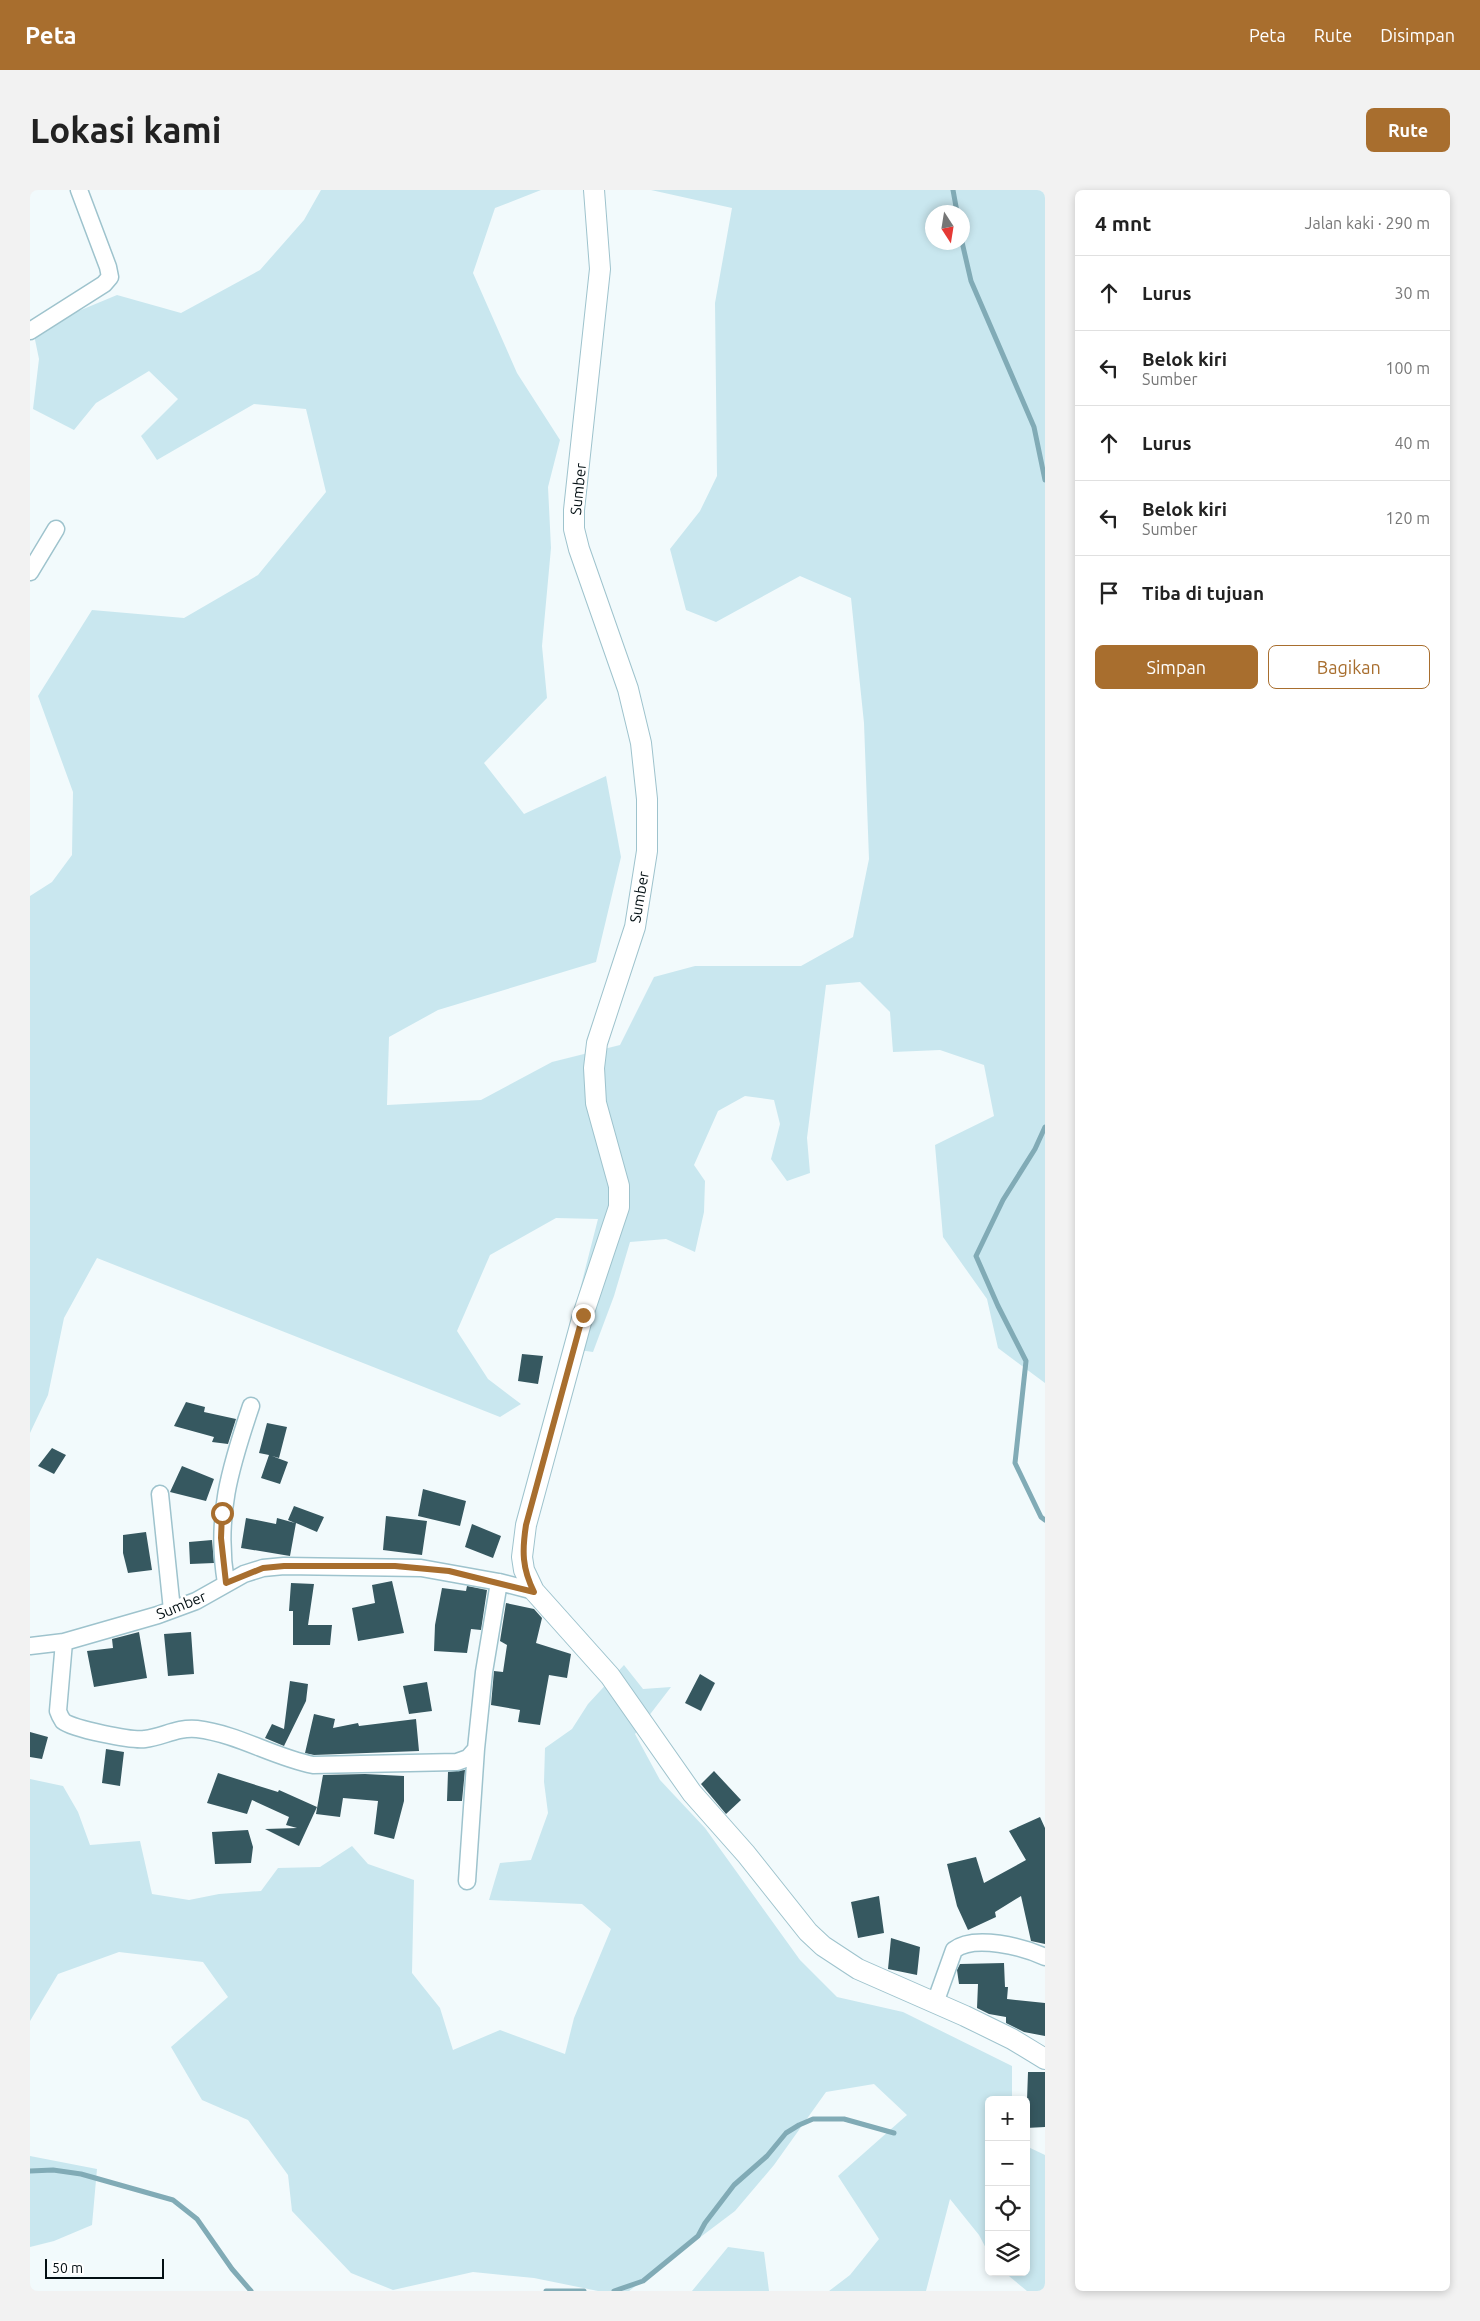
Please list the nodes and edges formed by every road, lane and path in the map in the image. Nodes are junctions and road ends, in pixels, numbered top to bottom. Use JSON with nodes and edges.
{"nodes":[{"id":1,"x":79,"y":190,"type":"edge"},
{"id":2,"x":594,"y":190,"type":"edge"},
{"id":3,"x":30,"y":331,"type":"edge"},
{"id":4,"x":56,"y":529,"type":"dead end"},
{"id":5,"x":30,"y":572,"type":"edge"},
{"id":6,"x":251,"y":1406,"type":"dead end"},
{"id":7,"x":160,"y":1494,"type":"dead end"},
{"id":8,"x":499,"y":1582,"type":"junction"},
{"id":9,"x":226,"y":1583,"type":"junction"},
{"id":10,"x":534,"y":1592,"type":"junction"},
{"id":11,"x":172,"y":1610,"type":"junction"},
{"id":12,"x":64,"y":1642,"type":"junction"},
{"id":13,"x":30,"y":1646,"type":"edge"},
{"id":14,"x":476,"y":1749,"type":"junction"},
{"id":15,"x":467,"y":1881,"type":"dead end"},
{"id":16,"x":1045,"y":1957,"type":"edge"},
{"id":17,"x":935,"y":2003,"type":"junction"},
{"id":18,"x":1045,"y":2059,"type":"edge"}],
"edges":[{"from":1,"to":3,"type":"street"},
{"from":2,"to":10,"type":"street","name":"Sumber"},
{"from":4,"to":5,"type":"street"},
{"from":6,"to":9,"type":"street"},
{"from":7,"to":11,"type":"street"},
{"from":8,"to":9,"type":"street","name":"Sumber"},
{"from":8,"to":10,"type":"street","name":"Sumber"},
{"from":8,"to":14,"type":"street"},
{"from":9,"to":11,"type":"street","name":"Sumber"},
{"from":10,"to":17,"type":"street","name":"Sumber"},
{"from":11,"to":12,"type":"street","name":"Sumber"},
{"from":12,"to":13,"type":"street","name":"Sumber"},
{"from":12,"to":14,"type":"street"},
{"from":14,"to":15,"type":"street"},
{"from":16,"to":17,"type":"street"},
{"from":17,"to":18,"type":"street","name":"Sumber"}]}
